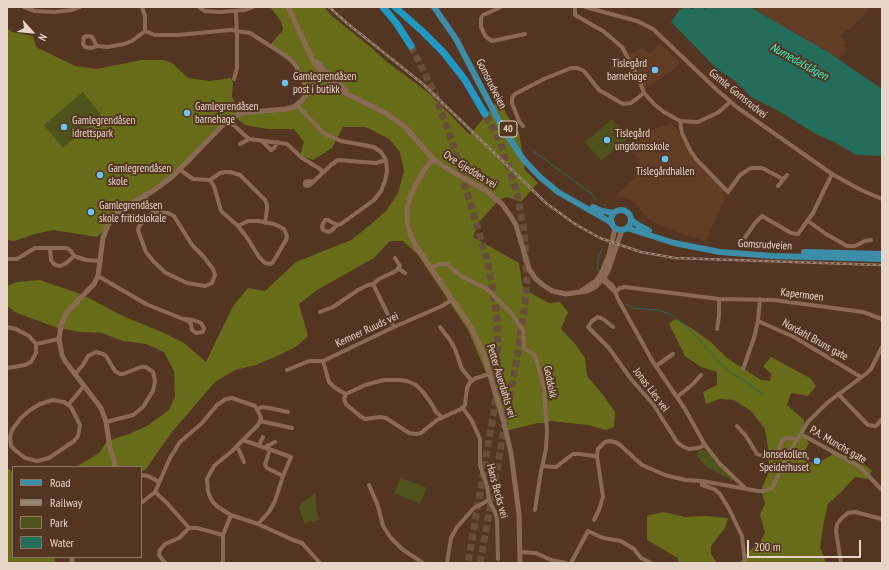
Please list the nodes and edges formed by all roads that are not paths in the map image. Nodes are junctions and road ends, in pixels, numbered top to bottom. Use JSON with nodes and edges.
{"nodes":[{"id":1,"x":24,"y":7,"type":"edge"},
{"id":2,"x":80,"y":7,"type":"edge"},
{"id":3,"x":142,"y":7,"type":"edge"},
{"id":4,"x":198,"y":7,"type":"edge"},
{"id":5,"x":253,"y":7,"type":"edge"},
{"id":6,"x":288,"y":7,"type":"edge"},
{"id":7,"x":383,"y":7,"type":"edge"},
{"id":8,"x":395,"y":7,"type":"edge"},
{"id":9,"x":399,"y":7,"type":"edge"},
{"id":10,"x":434,"y":7,"type":"edge"},
{"id":11,"x":439,"y":7,"type":"edge"},
{"id":12,"x":501,"y":7,"type":"edge"},
{"id":13,"x":575,"y":7,"type":"edge"},
{"id":14,"x":585,"y":7,"type":"edge"},
{"id":15,"x":236,"y":12,"type":"junction"},
{"id":16,"x":410,"y":20,"type":"junction"},
{"id":17,"x":237,"y":30,"type":"junction"},
{"id":18,"x":145,"y":31,"type":"junction"},
{"id":19,"x":525,"y":34,"type":"dead end"},
{"id":20,"x":97,"y":46,"type":"dead end"},
{"id":21,"x":411,"y":46,"type":"tunnel mouth"},
{"id":22,"x":326,"y":75,"type":"junction"},
{"id":23,"x":234,"y":79,"type":"dead end"},
{"id":24,"x":310,"y":90,"type":"junction"},
{"id":25,"x":644,"y":93,"type":"junction"},
{"id":26,"x":730,"y":102,"type":"junction"},
{"id":27,"x":297,"y":105,"type":"junction"},
{"id":28,"x":485,"y":114,"type":"tunnel mouth"},
{"id":29,"x":228,"y":120,"type":"junction"},
{"id":30,"x":680,"y":121,"type":"junction"},
{"id":31,"x":523,"y":126,"type":"dead end"},
{"id":32,"x":249,"y":139,"type":"junction"},
{"id":33,"x":262,"y":140,"type":"junction"},
{"id":34,"x":278,"y":142,"type":"junction"},
{"id":35,"x":240,"y":144,"type":"dead end"},
{"id":36,"x":433,"y":159,"type":"junction"},
{"id":37,"x":386,"y":160,"type":"junction"},
{"id":38,"x":179,"y":169,"type":"junction"},
{"id":39,"x":322,"y":173,"type":"junction"},
{"id":40,"x":832,"y":174,"type":"junction"},
{"id":41,"x":787,"y":175,"type":"dead end"},
{"id":42,"x":783,"y":179,"type":"junction"},
{"id":43,"x":210,"y":180,"type":"junction"},
{"id":44,"x":313,"y":182,"type":"dead end"},
{"id":45,"x":778,"y":186,"type":"dead end"},
{"id":46,"x":145,"y":196,"type":"junction"},
{"id":47,"x":882,"y":199,"type":"edge"},
{"id":48,"x":153,"y":212,"type":"junction"},
{"id":49,"x":614,"y":213,"type":"junction"},
{"id":50,"x":631,"y":220,"type":"junction"},
{"id":51,"x":808,"y":221,"type":"junction"},
{"id":52,"x":265,"y":223,"type":"junction"},
{"id":53,"x":613,"y":225,"type":"junction"},
{"id":54,"x":238,"y":226,"type":"junction"},
{"id":55,"x":337,"y":226,"type":"dead end"},
{"id":56,"x":625,"y":229,"type":"junction"},
{"id":57,"x":744,"y":239,"type":"dead end"},
{"id":58,"x":871,"y":240,"type":"dead end"},
{"id":59,"x":50,"y":248,"type":"junction"},
{"id":60,"x":882,"y":254,"type":"edge"},
{"id":61,"x":74,"y":256,"type":"junction"},
{"id":62,"x":395,"y":258,"type":"dead end"},
{"id":63,"x":7,"y":259,"type":"edge"},
{"id":64,"x":882,"y":259,"type":"edge"},
{"id":65,"x":101,"y":261,"type":"junction"},
{"id":66,"x":399,"y":268,"type":"junction"},
{"id":67,"x":431,"y":268,"type":"junction"},
{"id":68,"x":405,"y":273,"type":"dead end"},
{"id":69,"x":98,"y":276,"type":"junction"},
{"id":70,"x":602,"y":278,"type":"junction"},
{"id":71,"x":373,"y":284,"type":"junction"},
{"id":72,"x":615,"y":292,"type":"junction"},
{"id":73,"x":452,"y":299,"type":"junction"},
{"id":74,"x":719,"y":299,"type":"junction"},
{"id":75,"x":760,"y":299,"type":"junction"},
{"id":76,"x":320,"y":312,"type":"dead end"},
{"id":77,"x":185,"y":319,"type":"junction"},
{"id":78,"x":882,"y":319,"type":"edge"},
{"id":79,"x":758,"y":321,"type":"junction"},
{"id":80,"x":7,"y":327,"type":"edge"},
{"id":81,"x":394,"y":327,"type":"junction"},
{"id":82,"x":440,"y":327,"type":"dead end"},
{"id":83,"x":613,"y":327,"type":"dead end"},
{"id":84,"x":717,"y":329,"type":"dead end"},
{"id":85,"x":59,"y":339,"type":"junction"},
{"id":86,"x":36,"y":344,"type":"junction"},
{"id":87,"x":882,"y":347,"type":"edge"},
{"id":88,"x":673,"y":354,"type":"dead end"},
{"id":89,"x":323,"y":361,"type":"junction"},
{"id":90,"x":656,"y":366,"type":"junction"},
{"id":91,"x":7,"y":368,"type":"edge"},
{"id":92,"x":742,"y":369,"type":"dead end"},
{"id":93,"x":287,"y":370,"type":"dead end"},
{"id":94,"x":75,"y":374,"type":"junction"},
{"id":95,"x":490,"y":374,"type":"junction"},
{"id":96,"x":701,"y":375,"type":"dead end"},
{"id":97,"x":861,"y":377,"type":"junction"},
{"id":98,"x":472,"y":381,"type":"junction"},
{"id":99,"x":84,"y":386,"type":"junction"},
{"id":100,"x":346,"y":394,"type":"junction"},
{"id":101,"x":838,"y":394,"type":"junction"},
{"id":102,"x":677,"y":397,"type":"junction"},
{"id":103,"x":69,"y":404,"type":"junction"},
{"id":104,"x":463,"y":408,"type":"junction"},
{"id":105,"x":257,"y":409,"type":"junction"},
{"id":106,"x":288,"y":412,"type":"dead end"},
{"id":107,"x":442,"y":417,"type":"junction"},
{"id":108,"x":882,"y":419,"type":"edge"},
{"id":109,"x":260,"y":421,"type":"junction"},
{"id":110,"x":106,"y":422,"type":"junction"},
{"id":111,"x":737,"y":426,"type":"dead end"},
{"id":112,"x":292,"y":428,"type":"dead end"},
{"id":113,"x":801,"y":434,"type":"junction"},
{"id":114,"x":263,"y":437,"type":"dead end"},
{"id":115,"x":797,"y":439,"type":"junction"},
{"id":116,"x":244,"y":440,"type":"junction"},
{"id":117,"x":275,"y":442,"type":"dead end"},
{"id":118,"x":705,"y":445,"type":"junction"},
{"id":119,"x":259,"y":446,"type":"junction"},
{"id":120,"x":236,"y":447,"type":"junction"},
{"id":121,"x":265,"y":447,"type":"junction"},
{"id":122,"x":270,"y":449,"type":"junction"},
{"id":123,"x":594,"y":456,"type":"dead end"},
{"id":124,"x":244,"y":462,"type":"dead end"},
{"id":125,"x":116,"y":466,"type":"edge"},
{"id":126,"x":542,"y":466,"type":"junction"},
{"id":127,"x":142,"y":475,"type":"edge"},
{"id":128,"x":283,"y":476,"type":"junction"},
{"id":129,"x":702,"y":481,"type":"junction"},
{"id":130,"x":159,"y":482,"type":"junction"},
{"id":131,"x":369,"y":485,"type":"dead end"},
{"id":132,"x":746,"y":488,"type":"junction"},
{"id":133,"x":882,"y":490,"type":"edge"},
{"id":134,"x":155,"y":492,"type":"junction"},
{"id":135,"x":489,"y":500,"type":"junction"},
{"id":136,"x":142,"y":502,"type":"edge"},
{"id":137,"x":535,"y":510,"type":"dead end"},
{"id":138,"x":231,"y":515,"type":"junction"},
{"id":139,"x":882,"y":519,"type":"edge"},
{"id":140,"x":594,"y":520,"type":"dead end"},
{"id":141,"x":258,"y":524,"type":"junction"},
{"id":142,"x":189,"y":528,"type":"junction"},
{"id":143,"x":223,"y":535,"type":"junction"},
{"id":144,"x":520,"y":552,"type":"junction"},
{"id":145,"x":498,"y":559,"type":"dead end"},
{"id":146,"x":165,"y":563,"type":"edge"},
{"id":147,"x":223,"y":563,"type":"edge"},
{"id":148,"x":320,"y":563,"type":"edge"},
{"id":149,"x":423,"y":563,"type":"edge"},
{"id":150,"x":447,"y":563,"type":"edge"},
{"id":151,"x":520,"y":563,"type":"edge"},
{"id":152,"x":566,"y":563,"type":"edge"},
{"id":153,"x":571,"y":563,"type":"edge"},
{"id":154,"x":651,"y":563,"type":"edge"},
{"id":155,"x":745,"y":563,"type":"edge"},
{"id":156,"x":841,"y":563,"type":"edge"}],
"edges":[{"from":1,"to":2,"type":"street"},
{"from":3,"to":18,"type":"street"},
{"from":4,"to":15,"type":"street"},
{"from":5,"to":15,"type":"street"},
{"from":6,"to":22,"type":"street","name":"Ove Gjeddes vei"},
{"from":7,"to":21,"type":"highway"},
{"from":8,"to":16,"type":"highway"},
{"from":9,"to":16,"type":"highway"},
{"from":10,"to":53,"type":"main road","name":"Gomsrudveien","number":"40"},
{"from":11,"to":49,"type":"main road","name":"Gomsrudveien","number":"40"},
{"from":12,"to":19,"type":"street"},
{"from":13,"to":25,"type":"street"},
{"from":14,"to":26,"type":"street","name":"Gamle Gomsrudvei"},
{"from":15,"to":17,"type":"street"},
{"from":16,"to":28,"type":"highway"},
{"from":17,"to":18,"type":"street"},
{"from":17,"to":23,"type":"street"},
{"from":17,"to":24,"type":"street"},
{"from":18,"to":20,"type":"street"},
{"from":22,"to":24,"type":"street"},
{"from":22,"to":36,"type":"street","name":"Ove Gjeddes vei"},
{"from":24,"to":27,"type":"street"},
{"from":25,"to":30,"type":"street"},
{"from":25,"to":31,"type":"street"},
{"from":26,"to":30,"type":"street"},
{"from":26,"to":40,"type":"street","name":"Gamle Gomsrudvei"},
{"from":27,"to":29,"type":"street"},
{"from":27,"to":37,"type":"street"},
{"from":29,"to":32,"type":"street"},
{"from":29,"to":38,"type":"street"},
{"from":30,"to":42,"type":"street"},
{"from":32,"to":33,"type":"street"},
{"from":32,"to":35,"type":"street"},
{"from":33,"to":34,"type":"street"},
{"from":33,"to":34,"type":"street"},
{"from":34,"to":39,"type":"street"},
{"from":36,"to":67,"type":"street","name":"Petter Auerdahls vei"},
{"from":36,"to":70,"type":"street","name":"Ove Gjeddes vei"},
{"from":37,"to":39,"type":"street"},
{"from":37,"to":55,"type":"street"},
{"from":38,"to":43,"type":"street"},
{"from":38,"to":46,"type":"street"},
{"from":39,"to":44,"type":"street"},
{"from":40,"to":47,"type":"street","name":"Gamle Gomsrudvei"},
{"from":40,"to":51,"type":"street"},
{"from":41,"to":42,"type":"street"},
{"from":42,"to":45,"type":"street"},
{"from":43,"to":52,"type":"street"},
{"from":43,"to":54,"type":"street"},
{"from":46,"to":48,"type":"street"},
{"from":46,"to":65,"type":"street"},
{"from":48,"to":48,"type":"street"},
{"from":49,"to":50,"type":"main road","number":"40"},
{"from":49,"to":53,"type":"main road"},
{"from":50,"to":56,"type":"main road"},
{"from":50,"to":60,"type":"main road","name":"Gomsrudveien","number":"40"},
{"from":51,"to":57,"type":"street"},
{"from":51,"to":58,"type":"street"},
{"from":52,"to":54,"type":"street"},
{"from":52,"to":54,"type":"street"},
{"from":53,"to":56,"type":"main road","number":"40"},
{"from":53,"to":70,"type":"street","name":"Ove Gjeddes vei"},
{"from":56,"to":64,"type":"main road","name":"Gomsrudveien","number":"40"},
{"from":56,"to":70,"type":"street","name":"Ove Gjeddes vei"},
{"from":59,"to":61,"type":"street"},
{"from":59,"to":61,"type":"street"},
{"from":59,"to":63,"type":"street"},
{"from":61,"to":65,"type":"street"},
{"from":62,"to":66,"type":"street"},
{"from":65,"to":69,"type":"street"},
{"from":66,"to":68,"type":"street"},
{"from":66,"to":71,"type":"street"},
{"from":67,"to":73,"type":"street","name":"Petter Auerdahls vei"},
{"from":67,"to":126,"type":"street","name":"Goddokk"},
{"from":69,"to":77,"type":"street"},
{"from":69,"to":85,"type":"street"},
{"from":70,"to":72,"type":"street"},
{"from":71,"to":76,"type":"street"},
{"from":71,"to":81,"type":"street"},
{"from":72,"to":74,"type":"street","name":"Kapermoen"},
{"from":72,"to":90,"type":"street"},
{"from":73,"to":81,"type":"street","name":"Kemner Ruuds vei"},
{"from":73,"to":95,"type":"street","name":"Petter Auerdahls vei"},
{"from":74,"to":75,"type":"street","name":"Kapermoen"},
{"from":74,"to":84,"type":"street"},
{"from":75,"to":78,"type":"street","name":"Kapermoen"},
{"from":75,"to":79,"type":"street"},
{"from":77,"to":77,"type":"street"},
{"from":79,"to":92,"type":"street"},
{"from":79,"to":97,"type":"street","name":"Nordahl Bruns gate"},
{"from":80,"to":86,"type":"street"},
{"from":81,"to":89,"type":"street","name":"Kemner Ruuds vei"},
{"from":82,"to":98,"type":"street"},
{"from":83,"to":118,"type":"street","name":"Jonas Lies vei"},
{"from":85,"to":86,"type":"street"},
{"from":85,"to":94,"type":"street"},
{"from":86,"to":91,"type":"street"},
{"from":87,"to":97,"type":"street"},
{"from":88,"to":90,"type":"street"},
{"from":89,"to":93,"type":"street","name":"Kemner Ruuds vei"},
{"from":89,"to":100,"type":"street"},
{"from":90,"to":102,"type":"street"},
{"from":94,"to":99,"type":"street"},
{"from":94,"to":110,"type":"street"},
{"from":95,"to":98,"type":"street"},
{"from":95,"to":144,"type":"street","name":"Petter Auerdahls vei"},
{"from":96,"to":102,"type":"street"},
{"from":97,"to":101,"type":"street"},
{"from":98,"to":104,"type":"street"},
{"from":99,"to":103,"type":"street"},
{"from":99,"to":110,"type":"street"},
{"from":100,"to":107,"type":"street"},
{"from":100,"to":107,"type":"street"},
{"from":101,"to":108,"type":"street"},
{"from":101,"to":113,"type":"street"},
{"from":102,"to":118,"type":"street"},
{"from":103,"to":103,"type":"street"},
{"from":104,"to":107,"type":"street"},
{"from":104,"to":135,"type":"street","name":"Hans Becks vei"},
{"from":105,"to":106,"type":"street"},
{"from":105,"to":109,"type":"street"},
{"from":105,"to":130,"type":"street"},
{"from":109,"to":112,"type":"street"},
{"from":109,"to":116,"type":"street"},
{"from":110,"to":125,"type":"street"},
{"from":111,"to":115,"type":"street"},
{"from":113,"to":115,"type":"street"},
{"from":113,"to":133,"type":"street","name":"P.A. Munchs gate"},
{"from":114,"to":119,"type":"street"},
{"from":115,"to":132,"type":"street"},
{"from":116,"to":119,"type":"street"},
{"from":116,"to":120,"type":"street"},
{"from":117,"to":121,"type":"street"},
{"from":118,"to":132,"type":"street"},
{"from":119,"to":121,"type":"street"},
{"from":120,"to":124,"type":"street"},
{"from":120,"to":138,"type":"street"},
{"from":121,"to":122,"type":"street"},
{"from":122,"to":128,"type":"street"},
{"from":122,"to":128,"type":"street"},
{"from":123,"to":126,"type":"street"},
{"from":126,"to":137,"type":"street","name":"Goddokk"},
{"from":127,"to":130,"type":"street"},
{"from":128,"to":141,"type":"street"},
{"from":129,"to":132,"type":"street"},
{"from":129,"to":140,"type":"street"},
{"from":129,"to":155,"type":"street"},
{"from":130,"to":134,"type":"street"},
{"from":131,"to":149,"type":"street"},
{"from":134,"to":136,"type":"street"},
{"from":134,"to":142,"type":"street"},
{"from":135,"to":145,"type":"street","name":"Hans Becks vei"},
{"from":135,"to":150,"type":"street"},
{"from":138,"to":141,"type":"street"},
{"from":138,"to":143,"type":"street"},
{"from":139,"to":156,"type":"street"},
{"from":141,"to":148,"type":"street"},
{"from":142,"to":143,"type":"street"},
{"from":142,"to":146,"type":"street"},
{"from":143,"to":147,"type":"street"},
{"from":144,"to":151,"type":"street","name":"Petter Auerdahls vei"},
{"from":144,"to":152,"type":"street"},
{"from":153,"to":154,"type":"street"}]}
